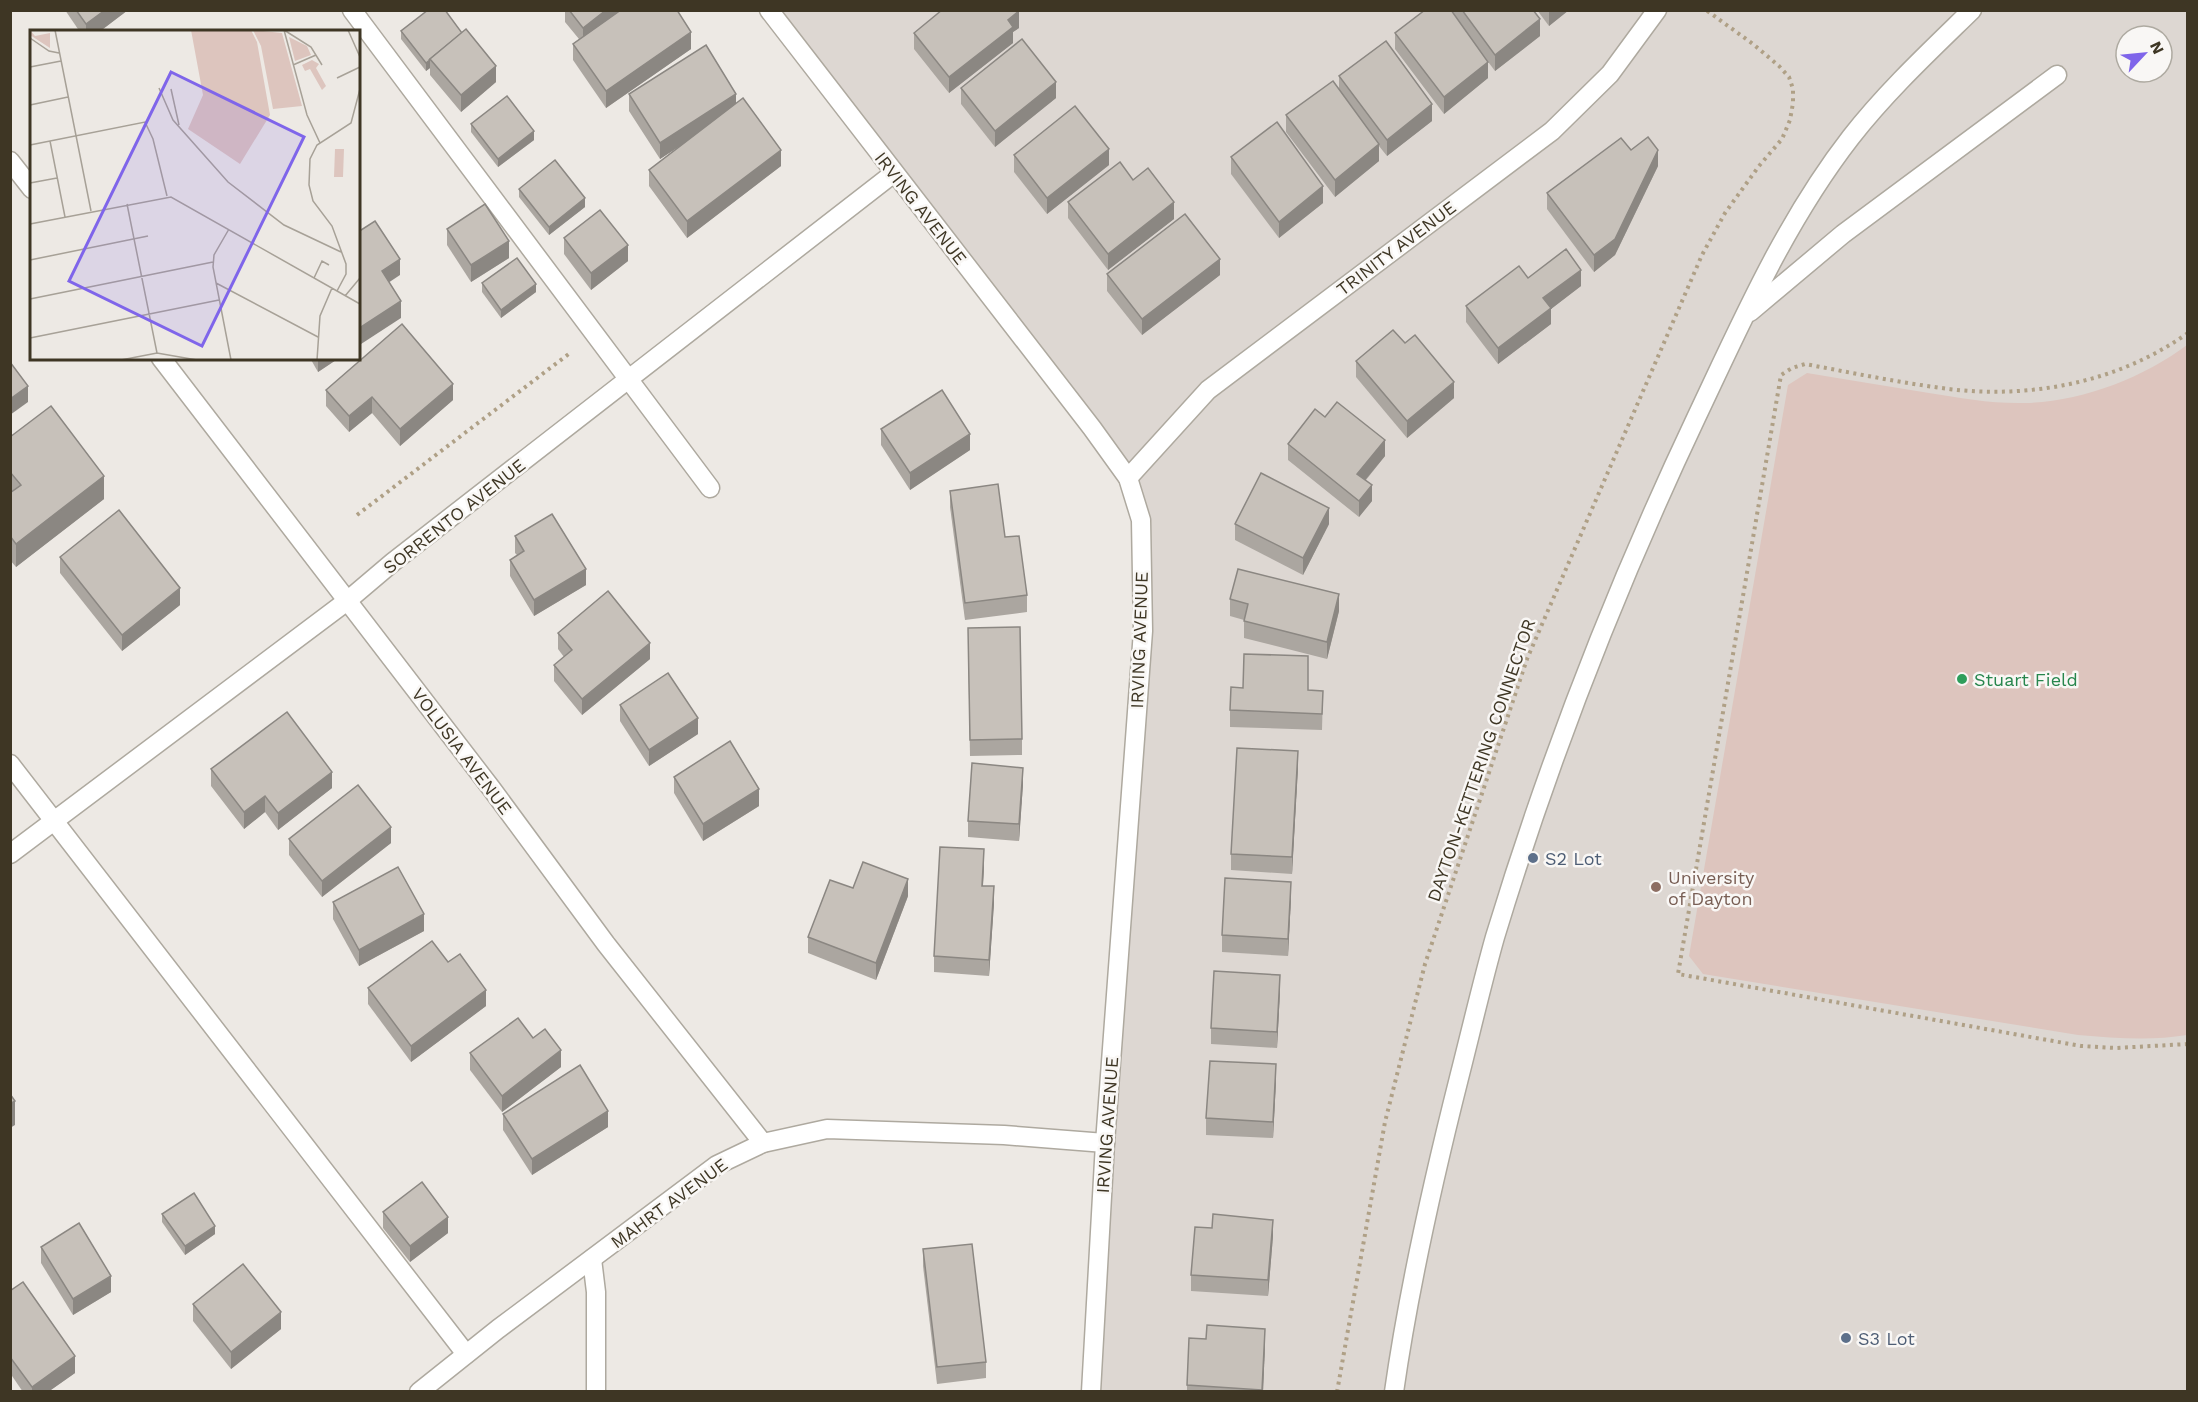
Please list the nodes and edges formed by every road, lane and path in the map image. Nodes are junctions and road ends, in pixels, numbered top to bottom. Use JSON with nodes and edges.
{"nodes":[{"id":1,"x":352,"y":10,"type":"edge"},
{"id":2,"x":769,"y":10,"type":"edge"},
{"id":3,"x":1658,"y":10,"type":"edge"},
{"id":4,"x":1706,"y":10,"type":"edge"},
{"id":5,"x":1972,"y":10,"type":"edge"},
{"id":6,"x":2057,"y":75,"type":"dead end"},
{"id":7,"x":10,"y":161,"type":"edge"},
{"id":8,"x":894,"y":173,"type":"junction"},
{"id":9,"x":30,"y":186,"type":"edge"},
{"id":10,"x":1744,"y":317,"type":"junction"},
{"id":11,"x":2187,"y":333,"type":"edge"},
{"id":12,"x":595,"y":335,"type":"junction"},
{"id":13,"x":163,"y":360,"type":"edge"},
{"id":14,"x":629,"y":381,"type":"junction"},
{"id":15,"x":1128,"y":478,"type":"junction"},
{"id":16,"x":710,"y":488,"type":"dead end"},
{"id":17,"x":357,"y":515,"type":"dead end"},
{"id":18,"x":347,"y":601,"type":"junction"},
{"id":19,"x":10,"y":764,"type":"edge"},
{"id":20,"x":54,"y":821,"type":"junction"},
{"id":21,"x":10,"y":854,"type":"edge"},
{"id":22,"x":2187,"y":1044,"type":"edge"},
{"id":23,"x":763,"y":1143,"type":"junction"},
{"id":24,"x":1105,"y":1143,"type":"junction"},
{"id":25,"x":592,"y":1259,"type":"junction"},
{"id":26,"x":466,"y":1354,"type":"junction"},
{"id":27,"x":419,"y":1392,"type":"edge"},
{"id":28,"x":596,"y":1392,"type":"edge"},
{"id":29,"x":1091,"y":1392,"type":"edge"},
{"id":30,"x":1337,"y":1392,"type":"edge"},
{"id":31,"x":1394,"y":1392,"type":"edge"}],
"edges":[{"from":1,"to":12,"type":"street"},
{"from":2,"to":8,"type":"street","name":"IRVING AVENUE"},
{"from":3,"to":15,"type":"street","name":"TRINITY AVENUE"},
{"from":4,"to":30,"type":"path","name":"DAYTON-KETTERING CONNECTOR"},
{"from":5,"to":10,"type":"street"},
{"from":6,"to":10,"type":"street"},
{"from":7,"to":9,"type":"street"},
{"from":8,"to":14,"type":"street","name":"SORRENTO AVENUE"},
{"from":8,"to":15,"type":"street","name":"IRVING AVENUE"},
{"from":10,"to":31,"type":"street"},
{"from":11,"to":22,"type":"path"},
{"from":12,"to":14,"type":"street"},
{"from":12,"to":17,"type":"path"},
{"from":13,"to":18,"type":"street","name":"VOLUSIA AVENUE"},
{"from":14,"to":16,"type":"street"},
{"from":14,"to":18,"type":"street","name":"SORRENTO AVENUE"},
{"from":15,"to":24,"type":"street","name":"IRVING AVENUE"},
{"from":18,"to":20,"type":"street","name":"SORRENTO AVENUE"},
{"from":18,"to":23,"type":"street","name":"VOLUSIA AVENUE"},
{"from":19,"to":20,"type":"street"},
{"from":20,"to":21,"type":"street","name":"SORRENTO AVENUE"},
{"from":20,"to":26,"type":"street"},
{"from":23,"to":24,"type":"street","name":"MAHRT AVENUE"},
{"from":23,"to":25,"type":"street","name":"MAHRT AVENUE"},
{"from":24,"to":29,"type":"street","name":"IRVING AVENUE"},
{"from":25,"to":26,"type":"street","name":"MAHRT AVENUE"},
{"from":25,"to":28,"type":"street"},
{"from":26,"to":27,"type":"street","name":"MAHRT AVENUE"}]}
